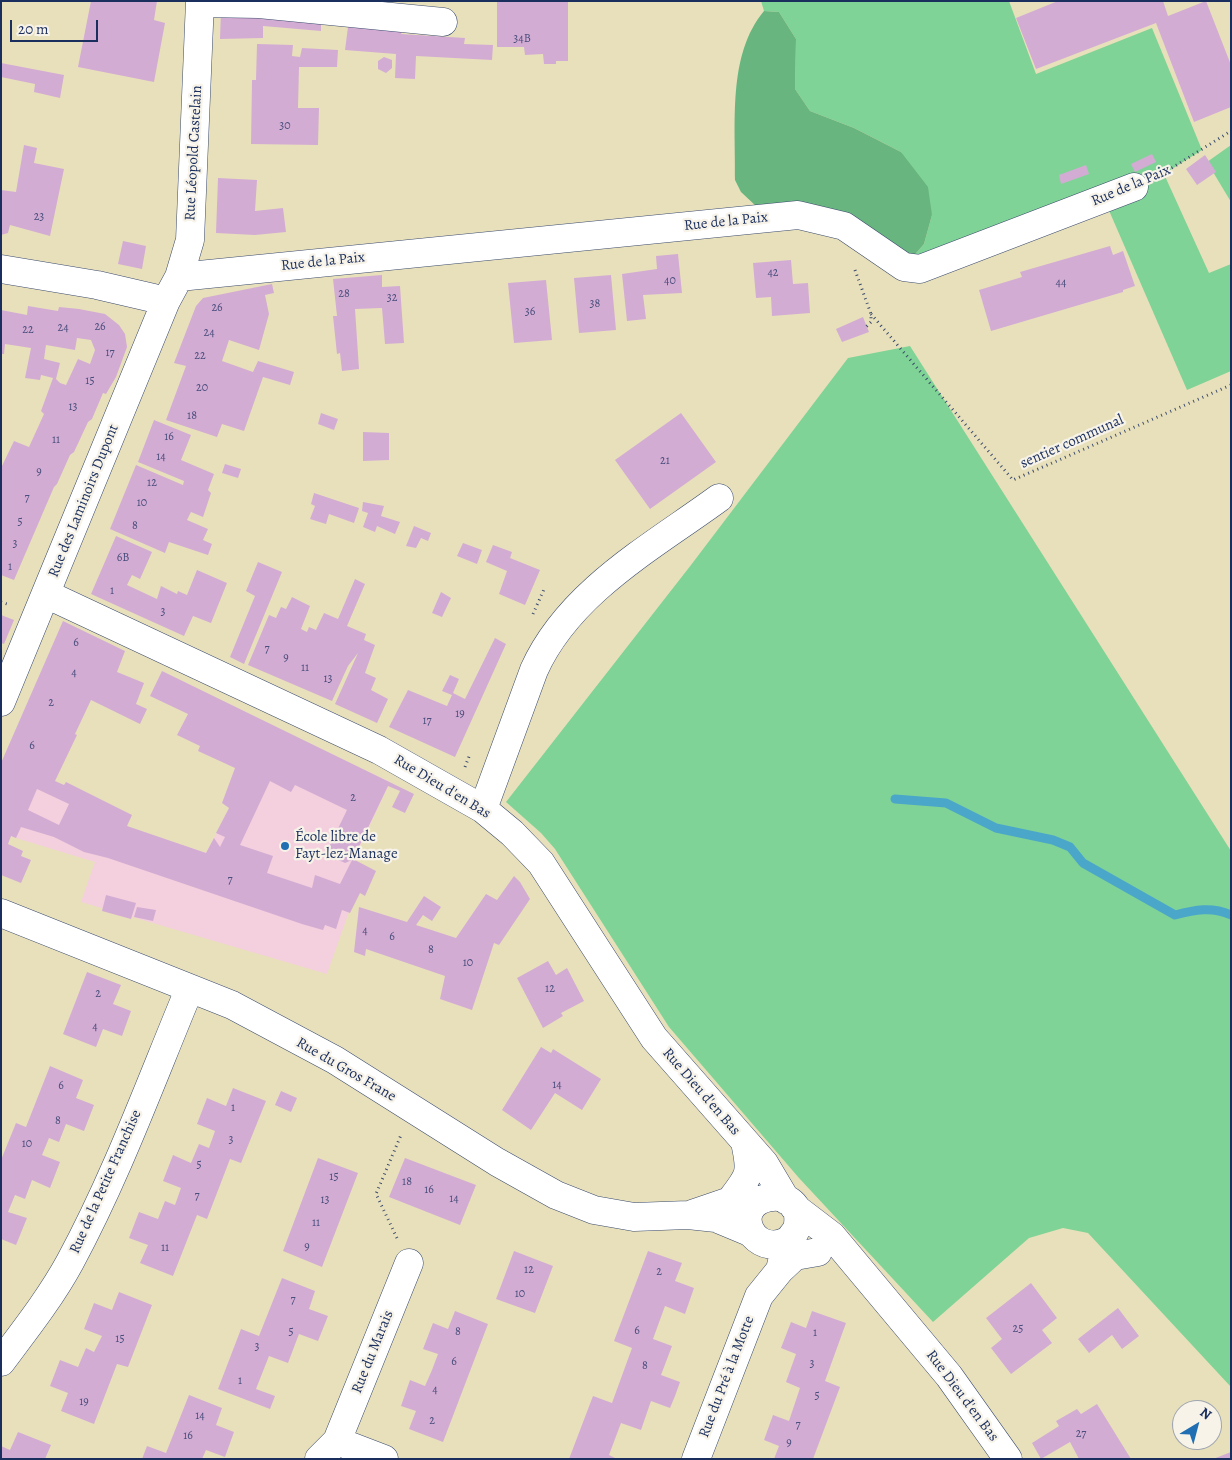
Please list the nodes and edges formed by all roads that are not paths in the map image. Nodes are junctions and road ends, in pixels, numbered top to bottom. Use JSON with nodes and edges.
{"nodes":[{"id":1,"x":200,"y":2,"type":"edge"},
{"id":2,"x":443,"y":22,"type":"dead end"},
{"id":3,"x":1134,"y":187,"type":"road end"},
{"id":4,"x":1,"y":268,"type":"edge"},
{"id":5,"x":179,"y":277,"type":"junction"},
{"id":6,"x":166,"y":301,"type":"junction"},
{"id":7,"x":719,"y":498,"type":"dead end"},
{"id":8,"x":46,"y":594,"type":"junction"},
{"id":9,"x":1,"y":702,"type":"edge"},
{"id":10,"x":483,"y":809,"type":"junction"},
{"id":11,"x":1,"y":913,"type":"edge"},
{"id":12,"x":189,"y":990,"type":"junction"},
{"id":13,"x":744,"y":1142,"type":"junction"},
{"id":14,"x":730,"y":1200,"type":"junction"},
{"id":15,"x":758,"y":1201,"type":"junction"},
{"id":16,"x":790,"y":1204,"type":"junction"},
{"id":17,"x":688,"y":1215,"type":"junction"},
{"id":18,"x":754,"y":1236,"type":"junction"},
{"id":19,"x":789,"y":1240,"type":"junction"},
{"id":20,"x":818,"y":1252,"type":"junction"},
{"id":21,"x":409,"y":1263,"type":"road end"},
{"id":22,"x":856,"y":1266,"type":"junction"},
{"id":23,"x":780,"y":1270,"type":"junction"},
{"id":24,"x":759,"y":1296,"type":"junction"},
{"id":25,"x":1,"y":1362,"type":"edge"},
{"id":26,"x":328,"y":1450,"type":"edge"},
{"id":27,"x":384,"y":1459,"type":"edge"},
{"id":28,"x":696,"y":1459,"type":"edge"},
{"id":29,"x":1008,"y":1459,"type":"edge"}],
"edges":[{"from":1,"to":2,"type":"street"},
{"from":1,"to":5,"type":"street","name":"Rue Léopold Castelain"},
{"from":3,"to":5,"type":"street","name":"Rue de la Paix"},
{"from":4,"to":6,"type":"street"},
{"from":5,"to":6,"type":"street","name":"Rue Léopold Castelain"},
{"from":6,"to":8,"type":"street","name":"Rue des Laminoirs Dupont"},
{"from":7,"to":10,"type":"street"},
{"from":8,"to":9,"type":"street","name":"Rue des Laminoirs Dupont"},
{"from":8,"to":10,"type":"street","name":"Rue Dieu d'en Bas"},
{"from":10,"to":13,"type":"street","name":"Rue Dieu d'en Bas"},
{"from":11,"to":12,"type":"street","name":"Rue du Gros Frane"},
{"from":12,"to":17,"type":"street","name":"Rue du Gros Frane"},
{"from":12,"to":25,"type":"street","name":"Rue de la Petite Franchise"},
{"from":13,"to":14,"type":"street","name":"Rue Dieu d'en Bas"},
{"from":13,"to":16,"type":"street","name":"Rue Dieu d'en Bas"},
{"from":14,"to":15,"type":"street","name":"Rue du Gros Frane"},
{"from":14,"to":17,"type":"street","name":"Rue du Gros Frane"},
{"from":15,"to":16,"type":"street"},
{"from":15,"to":18,"type":"street"},
{"from":16,"to":19,"type":"street"},
{"from":16,"to":22,"type":"street","name":"Rue Dieu d'en Bas"},
{"from":17,"to":18,"type":"street","name":"Rue du Gros Frane"},
{"from":18,"to":19,"type":"street"},
{"from":18,"to":24,"type":"street","name":"Rue du Pré à la Motte"},
{"from":19,"to":20,"type":"street","name":"Rue Dieu d'en Bas"},
{"from":19,"to":23,"type":"street","name":"Rue du Pré à la Motte"},
{"from":20,"to":22,"type":"street","name":"Rue Dieu d'en Bas"},
{"from":20,"to":23,"type":"street","name":"Rue du Pré à la Motte"},
{"from":21,"to":26,"type":"street","name":"Rue du Marais"},
{"from":22,"to":29,"type":"street","name":"Rue Dieu d'en Bas"},
{"from":23,"to":24,"type":"street","name":"Rue du Pré à la Motte"},
{"from":24,"to":28,"type":"street","name":"Rue du Pré à la Motte"},
{"from":26,"to":27,"type":"street"}]}
